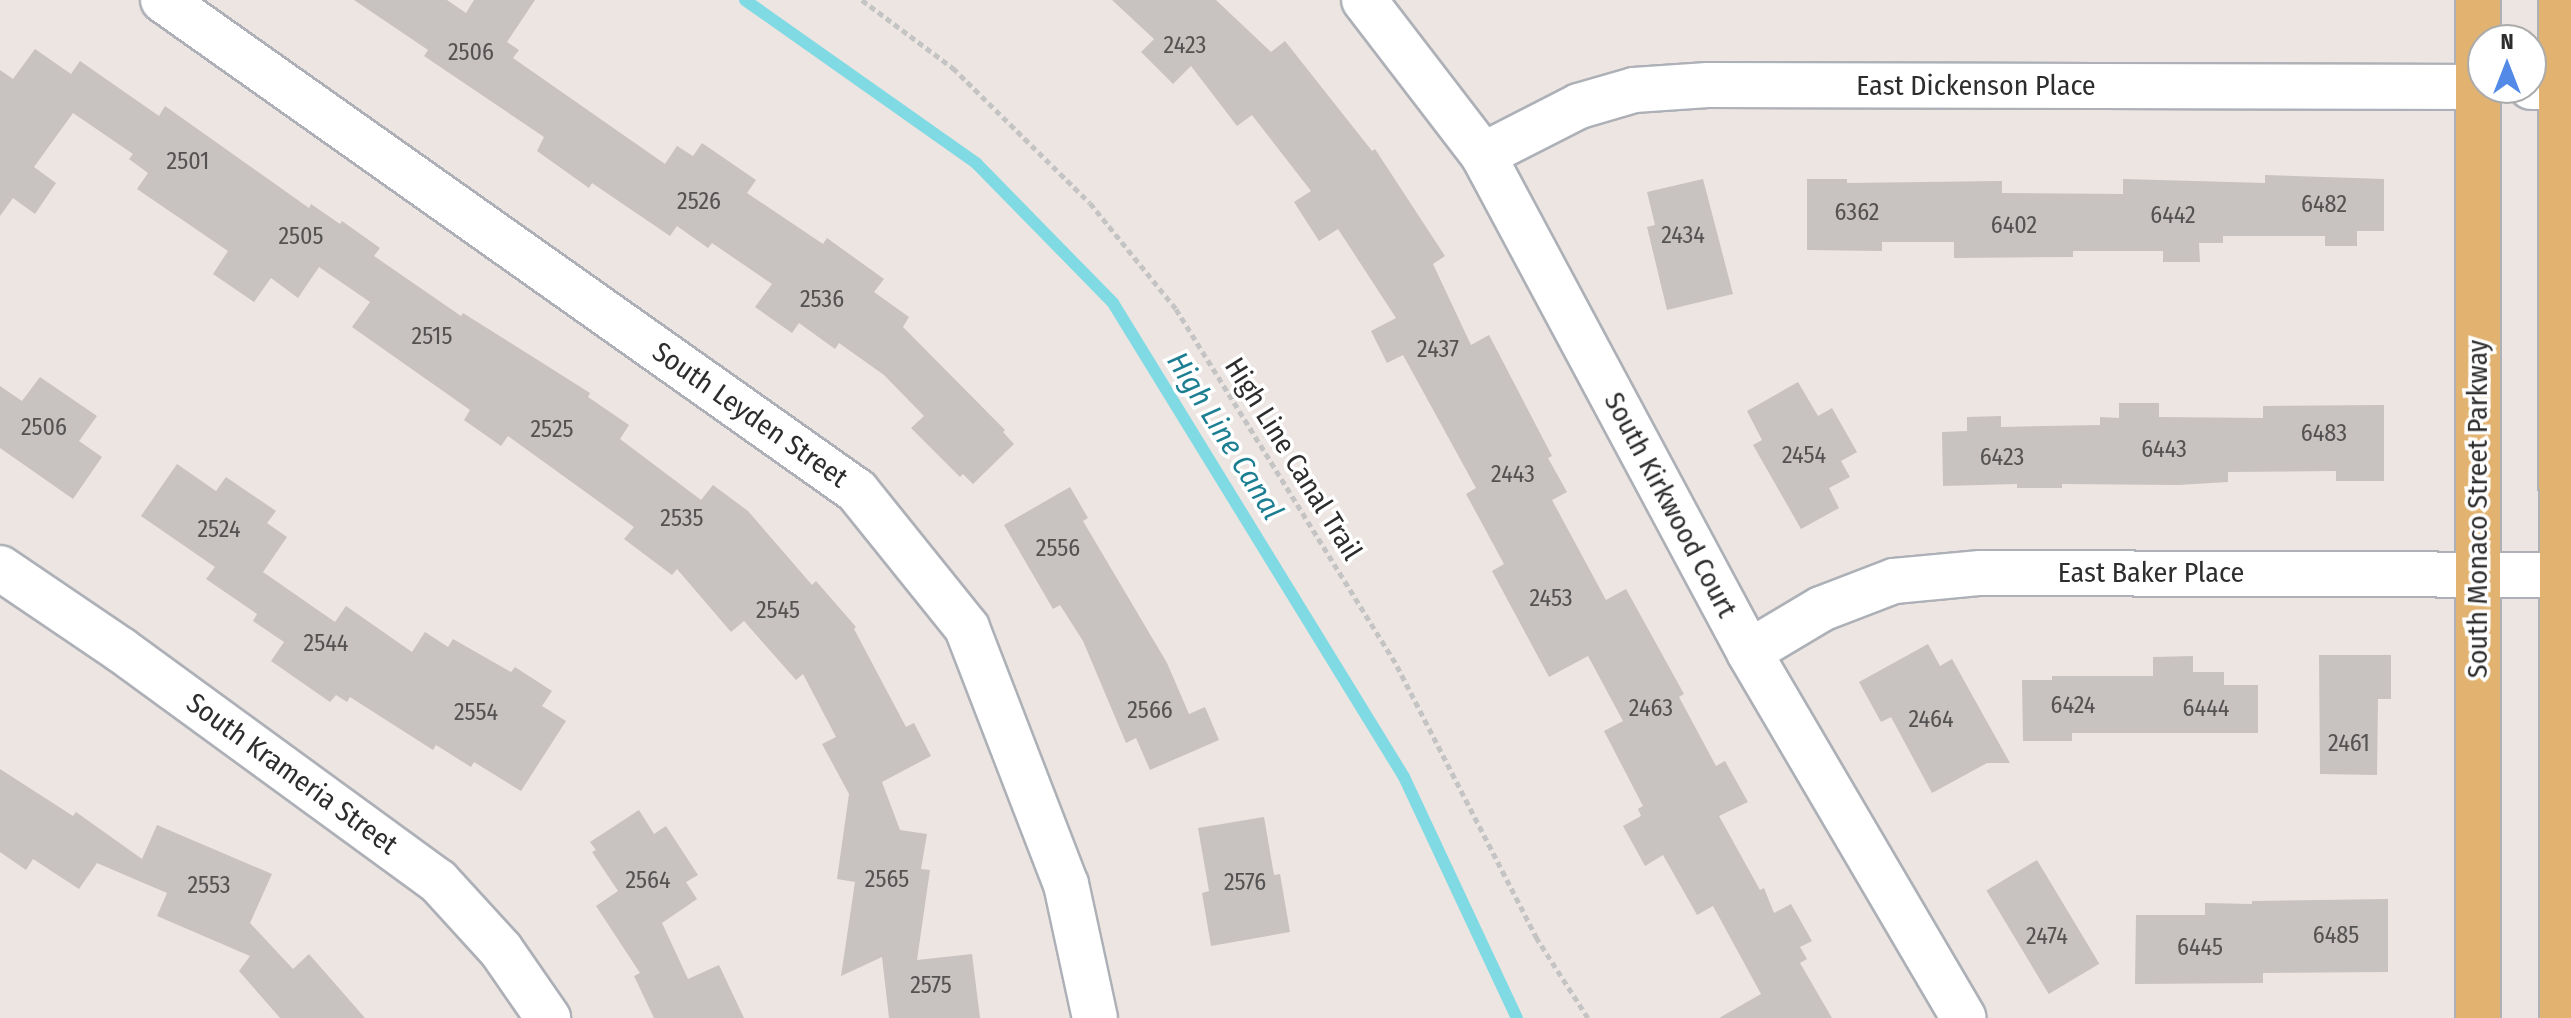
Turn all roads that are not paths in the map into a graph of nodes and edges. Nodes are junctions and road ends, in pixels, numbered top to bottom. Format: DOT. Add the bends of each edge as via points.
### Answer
graph roads {
  1 [pos="163,0"];
  2 [pos="1364,0"];
  3 [pos="2478,0"];
  4 [pos="2561,0"];
  5 [pos="2479,24"];
  6 [pos="2467,87"];
  7 [pos="2554,87"];
  8 [pos="2481,104"];
  9 [pos="1483,155"];
  10 [pos="0,568"];
  11 [pos="2478,573"];
  12 [pos="2566,575"];
  13 [pos="1749,652"];
  14 [pos="548,1018"];
  15 [pos="1095,1018"];
  16 [pos="1964,1018"];
  17 [pos="2478,1018"];
  18 [pos="2562,1018"];
  1 -- 15 [label="street, South Leyden Street" via="857,491 967,628 1066,884"];
  2 -- 9 [label="street, South Kirkwood Court"];
  3 -- 5 [label="main road, South Monaco Street Parkway"];
  4 -- 7 [label="main road"];
  6 -- 9 [label="street, East Dickenson Place" via="1708,85 1634,90 1579,106"];
  7 -- 12 [label="main road"];
  8 -- 11 [label="main road, South Monaco Street Parkway"];
  9 -- 13 [label="street, South Kirkwood Court"];
  10 -- 14 [label="street, South Krameria Street" via="438,881 501,950"];
  11 -- 12 [label="street, East Baker Place"];
  11 -- 13 [label="street, East Baker Place" via="1981,573 1894,581 1821,609"];
  11 -- 17 [label="main road, South Monaco Street Parkway"];
  12 -- 18 [label="main road"];
  13 -- 16 [label="street, South Kirkwood Court"];
}
